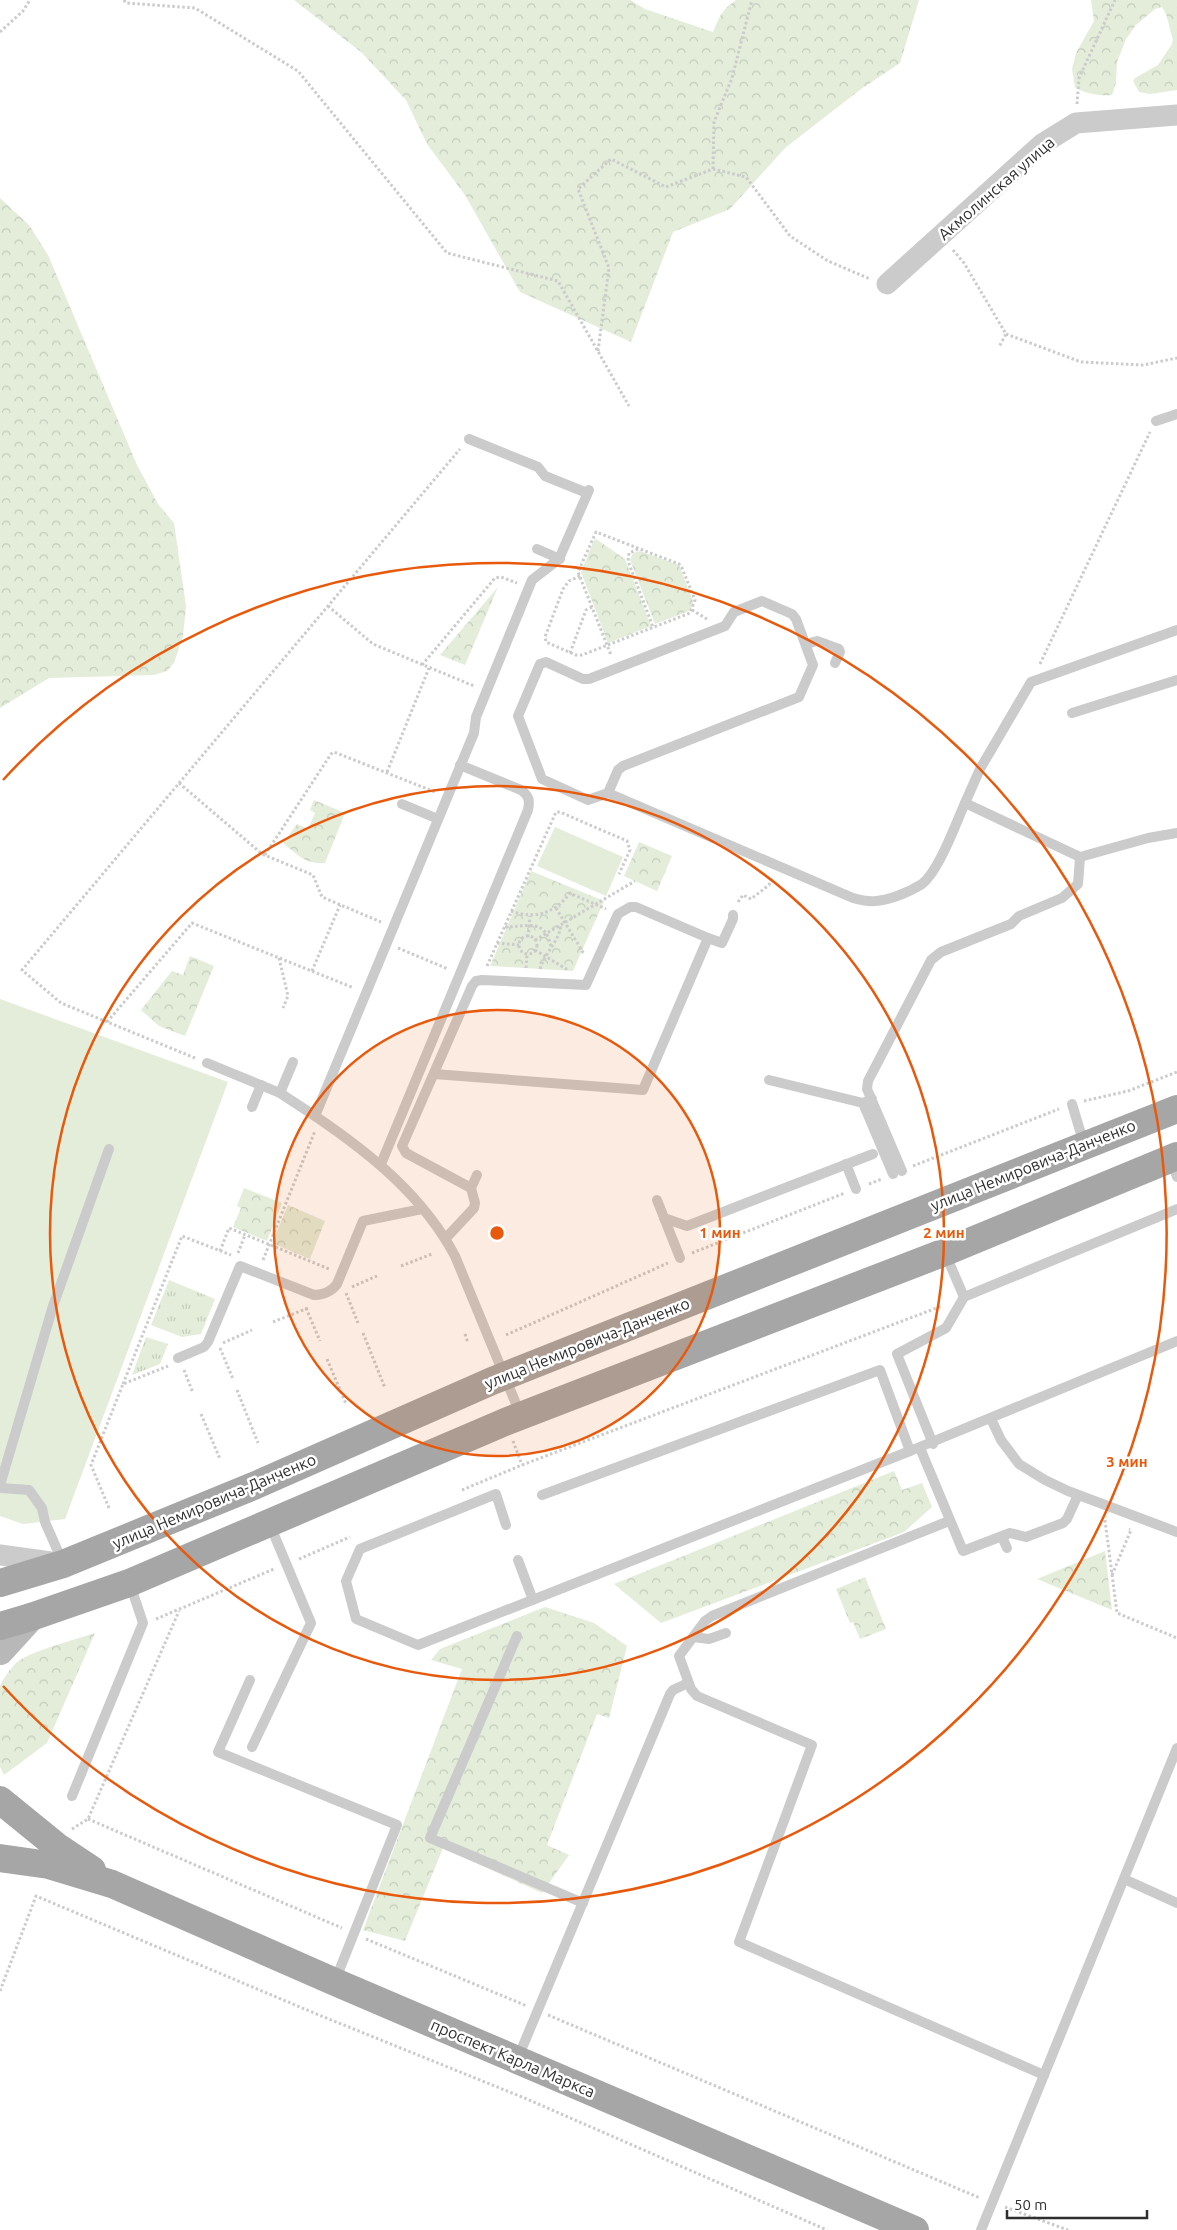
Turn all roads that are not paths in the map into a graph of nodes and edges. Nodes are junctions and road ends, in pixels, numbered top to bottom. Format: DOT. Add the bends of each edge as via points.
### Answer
graph roads {
  1 [pos="1177,115"];
  2 [pos="887,284"];
  3 [pos="1177,414"];
  4 [pos="1156,421"];
  5 [pos="469,439"];
  6 [pos="537,549"];
  7 [pos="560,559"];
  8 [pos="1177,630"];
  9 [pos="806,644"];
  10 [pos="835,663"];
  11 [pos="1177,680"];
  12 [pos="1072,713"];
  13 [pos="460,765"];
  14 [pos="608,793"];
  15 [pos="966,803"];
  16 [pos="402,804"];
  17 [pos="438,819"];
  18 [pos="1177,833"];
  19 [pos="1080,857"];
  20 [pos="734,911"];
  21 [pos="708,938"];
  22 [pos="293,1062"];
  23 [pos="207,1063"];
  24 [pos="434,1074"];
  25 [pos="768,1080"];
  26 [pos="261,1085"];
  27 [pos="280,1093"];
  28 [pos="867,1101"];
  29 [pos="1072,1104"];
  30 [pos="252,1108"];
  31 [pos="1177,1108"];
  32 [pos="318,1118"];
  33 [pos="1085,1145"];
  34 [pos="109,1149"];
  35 [pos="873,1154"];
  36 [pos="381,1164"];
  37 [pos="846,1164"];
  38 [pos="1174,1164"];
  39 [pos="897,1173"];
  40 [pos="476,1175"];
  41 [pos="471,1188"];
  42 [pos="856,1189"];
  43 [pos="657,1200"];
  44 [pos="422,1209"];
  45 [pos="1177,1209"];
  46 [pos="664,1218"];
  47 [pos="446,1238"];
  48 [pos="945,1252"];
  49 [pos="680,1258"];
  50 [pos="964,1298"];
  51 [pos="1177,1341"];
  52 [pos="178,1363"];
  53 [pos="506,1376"];
  54 [pos="521,1416"];
  55 [pos="990,1420"];
  56 [pos="933,1444"];
  57 [pos="915,1450"];
  58 [pos="0,1486"];
  59 [pos="542,1495"];
  60 [pos="1078,1495"];
  61 [pos="949,1521"];
  62 [pos="270,1522"];
  63 [pos="506,1525"];
  64 [pos="1177,1532"];
  65 [pos="1002,1537"];
  66 [pos="1007,1548"];
  67 [pos="0,1556"];
  68 [pos="518,1560"];
  69 [pos="63,1564"];
  70 [pos="0,1583"];
  71 [pos="129,1583"];
  72 [pos="533,1600"];
  73 [pos="31,1617"];
  74 [pos="0,1626"];
  75 [pos="726,1632"];
  76 [pos="517,1636"];
  77 [pos="692,1637"];
  78 [pos="0,1651"];
  79 [pos="250,1680"];
  80 [pos="688,1683"];
  81 [pos="252,1747"];
  82 [pos="1177,1748"];
  83 [pos="72,1796"];
  84 [pos="0,1800"];
  85 [pos="0,1858"];
  86 [pos="1124,1879"];
  87 [pos="112,1884"];
  88 [pos="583,1903"];
  89 [pos="1177,1903"];
  90 [pos="335,1982"];
  91 [pos="516,2060"];
  92 [pos="1044,2074"];
  93 [pos="915,2230"];
  94 [pos="981,2230"];
  1 -- 2 [label="street, Акмолинская улица" via="1076,123 1042,144"];
  3 -- 4 [label="lane"];
  5 -- 7 [label="lane" via="538,467 545,476 588,492"];
  6 -- 7 [label="lane"];
  7 -- 13 [label="lane" via="532,580"];
  8 -- 15 [label="lane" via="1031,682 980,769"];
  9 -- 10 [label="lane" via="817,640 839,649"];
  9 -- 14 [label="lane" via="814,665 799,697 623,766"];
  9 -- 14 [label="lane" via="795,616 762,601 734,612 725,626 586,680 546,662 540,664 519,712 519,720 542,779 588,800"];
  11 -- 12 [label="lane"];
  13 -- 17 [label="lane"];
  13 -- 36 [label="lane" via="521,790 530,801"];
  14 -- 15 [label="lane" via="868,902 880,902 923,883 935,868"];
  15 -- 19 [label="lane"];
  16 -- 17 [label="lane"];
  17 -- 32 [label="lane"];
  18 -- 19 [label="lane"];
  19 -- 28 [label="lane" via="1078,884 1062,898 1019,916 1011,924 941,952 931,960 868,1082"];
  20 -- 21 [label="lane" via="722,943"];
  21 -- 24 [label="lane" via="643,1090"];
  21 -- 24 [label="lane" via="630,907 618,914 588,982 583,986 476,981"];
  22 -- 27 [label="lane"];
  23 -- 26 [label="lane"];
  24 -- 41 [label="lane" via="403,1150"];
  25 -- 28 [label="lane"];
  26 -- 27 [label="lane"];
  26 -- 30 [label="lane"];
  27 -- 32 [label="lane"];
  28 -- 39 [label="lane"];
  29 -- 33 [label="lane"];
  31 -- 33 [label="main road, улица Немировича-Данченко"];
  32 -- 36 [label="lane"];
  33 -- 53 [label="main road, улица Немировича-Данченко"];
  34 -- 58 [label="lane" via="53,1306"];
  35 -- 37 [label="lane"];
  36 -- 44 [label="lane"];
  37 -- 42 [label="lane"];
  37 -- 46 [label="lane" via="687,1226"];
  38 -- 48 [label="main road"];
  40 -- 41 [label="lane"];
  41 -- 47 [label="lane" via="474,1208"];
  43 -- 46 [label="lane"];
  44 -- 47 [label="lane"];
  44 -- 52 [label="lane" via="362,1221 334,1288 318,1295 240,1266 208,1342"];
  45 -- 50 [label="lane"];
  46 -- 49 [label="lane"];
  47 -- 53 [label="lane"];
  48 -- 50 [label="lane"];
  48 -- 54 [label="main road"];
  50 -- 56 [label="lane" via="946,1328 897,1354"];
  51 -- 55 [label="lane"];
  53 -- 54 [label="lane"];
  53 -- 69 [label="main road, улица Немировича-Данченко" via="256,1486"];
  54 -- 62 [label="main road"];
  55 -- 56 [label="lane"];
  55 -- 60 [label="lane" via="1019,1464"];
  56 -- 57 [label="lane"];
  57 -- 59 [label="lane" via="880,1370"];
  57 -- 61 [label="lane"];
  57 -- 72 [label="lane"];
  58 -- 69 [label="lane" via="29,1490 42,1508"];
  60 -- 64 [label="lane"];
  60 -- 65 [label="lane" via="1063,1524 1026,1537 1013,1533"];
  61 -- 65 [label="lane" via="963,1551"];
  61 -- 77 [label="lane" via="712,1616"];
  62 -- 71 [label="main road"];
  62 -- 81 [label="lane" via="311,1623"];
  63 -- 72 [label="lane" via="496,1494 360,1549 346,1581 356,1619 418,1645"];
  65 -- 66 [label="lane"];
  67 -- 69 [label="street"];
  68 -- 72 [label="lane"];
  69 -- 70 [label="main road, улица Немировича-Данченко"];
  71 -- 73 [label="main road"];
  71 -- 83 [label="lane" via="143,1623"];
  73 -- 74 [label="main road"];
  73 -- 78 [label="main road"];
  75 -- 77 [label="lane" via="709,1639"];
  76 -- 88 [label="lane" via="430,1838"];
  77 -- 80 [label="lane" via="679,1656"];
  79 -- 90 [label="lane" via="218,1752 397,1825"];
  80 -- 88 [label="lane" via="670,1694"];
  80 -- 92 [label="lane" via="697,1696 812,1746 739,1942"];
  82 -- 86 [label="lane"];
  84 -- 87 [label="main road" via="59,1848"];
  85 -- 87 [label="main road" via="49,1865"];
  86 -- 89 [label="lane"];
  86 -- 92 [label="lane"];
  87 -- 90 [label="main road, проспект Карла Маркса"];
  88 -- 91 [label="lane"];
  90 -- 91 [label="main road, проспект Карла Маркса"];
  91 -- 93 [label="main road, проспект Карла Маркса"];
  92 -- 94 [label="lane"];
}
